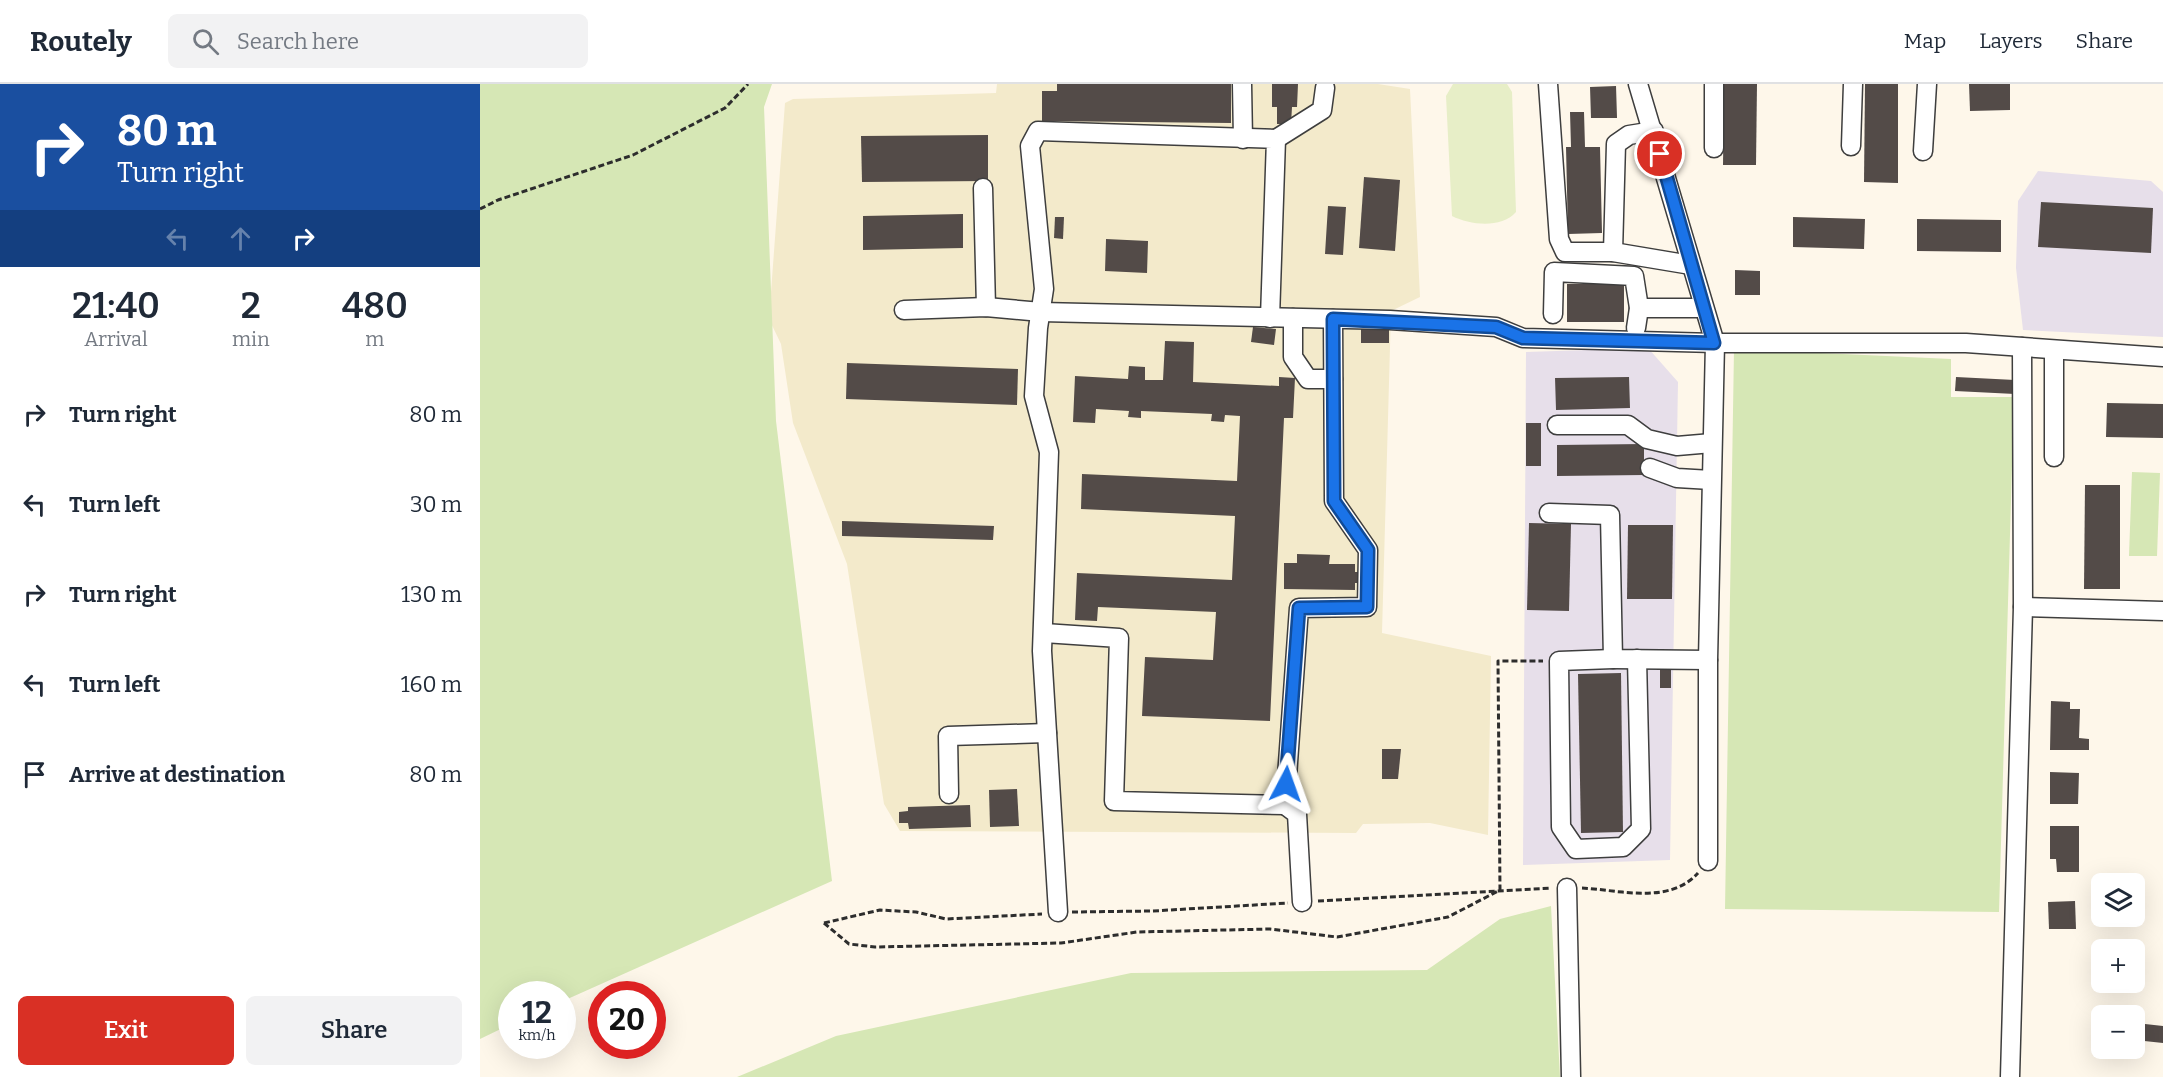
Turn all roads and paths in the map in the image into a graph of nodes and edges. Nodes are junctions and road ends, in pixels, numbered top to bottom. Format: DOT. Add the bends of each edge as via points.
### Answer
graph roads {
  1 [pos="748,84"];
  2 [pos="1242,84"];
  3 [pos="1548,84"];
  4 [pos="1638,84"];
  5 [pos="1714,84"];
  6 [pos="1853,84"];
  7 [pos="1926,84"];
  8 [pos="1324,88"];
  9 [pos="1653,131"];
  10 [pos="1243,139"];
  11 [pos="1276,139"];
  12 [pos="1851,146"];
  13 [pos="1714,148"];
  14 [pos="1923,151"];
  15 [pos="982,188"];
  16 [pos="480,209"];
  17 [pos="1613,252"];
  18 [pos="1691,265"];
  19 [pos="986,307"];
  20 [pos="1639,308"];
  21 [pos="1704,308"];
  22 [pos="903,310"];
  23 [pos="1041,312"];
  24 [pos="1553,314"];
  25 [pos="1270,318"];
  26 [pos="1293,318"];
  27 [pos="1333,319"];
  28 [pos="1636,328"];
  29 [pos="1714,343"];
  30 [pos="2022,347"];
  31 [pos="2054,350"];
  32 [pos="2163,357"];
  33 [pos="1333,379"];
  34 [pos="1557,425"];
  35 [pos="1712,443"];
  36 [pos="2054,457"];
  37 [pos="1650,468"];
  38 [pos="1711,480"];
  39 [pos="1549,513"];
  40 [pos="2023,607"];
  41 [pos="2163,611"];
  42 [pos="1044,633"];
  43 [pos="1613,659"];
  44 [pos="1637,659"];
  45 [pos="1708,660"];
  46 [pos="1560,661"];
  47 [pos="1047,733"];
  48 [pos="949,794"];
  49 [pos="1285,806"];
  50 [pos="1708,861"];
  51 [pos="1567,888"];
  52 [pos="1500,890"];
  53 [pos="1302,902"];
  54 [pos="1058,912"];
  55 [pos="1572,1077"];
  56 [pos="2010,1077"];
  1 -- 16 [label="path" via="725,108 633,155"];
  2 -- 10 [label="street"];
  3 -- 17 [label="street" via="1559,239 1565,252"];
  4 -- 9 [label="street"];
  5 -- 13 [label="street"];
  6 -- 12 [label="street"];
  7 -- 14 [label="street"];
  8 -- 11 [label="street" via="1322,110"];
  9 -- 17 [label="street" via="1629,135 1616,144"];
  9 -- 18 [label="street"];
  10 -- 11 [label="street"];
  10 -- 23 [label="street" via="1038,131 1030,146 1044,290"];
  11 -- 25 [label="street"];
  15 -- 19 [label="street"];
  17 -- 18 [label="street"];
  18 -- 21 [label="street"];
  19 -- 22 [label="street"];
  19 -- 23 [label="street"];
  20 -- 21 [label="street"];
  20 -- 24 [label="street" via="1634,276 1554,272"];
  20 -- 28 [label="street"];
  21 -- 29 [label="street"];
  23 -- 25 [label="street"];
  23 -- 42 [label="street" via="1034,396 1049,452"];
  25 -- 26 [label="street"];
  26 -- 27 [label="street"];
  26 -- 33 [label="street" via="1293,357 1308,379"];
  27 -- 29 [label="street" via="1496,327 1523,338"];
  27 -- 33 [label="street"];
  29 -- 30 [label="street" via="1966,343"];
  29 -- 35 [label="street"];
  30 -- 31 [label="street"];
  30 -- 40 [label="street"];
  31 -- 32 [label="street"];
  31 -- 36 [label="street"];
  33 -- 49 [label="street" via="1334,501 1368,550 1367,607 1299,608"];
  34 -- 35 [label="street" via="1628,425 1647,439 1677,446"];
  35 -- 38 [label="street"];
  37 -- 38 [label="street" via="1677,478"];
  38 -- 45 [label="street"];
  39 -- 43 [label="street" via="1610,515"];
  40 -- 41 [label="street"];
  40 -- 56 [label="street"];
  42 -- 47 [label="street"];
  42 -- 49 [label="street" via="1119,638 1114,801"];
  43 -- 44 [label="street"];
  43 -- 46 [label="street"];
  44 -- 45 [label="street"];
  44 -- 46 [label="street" via="1641,829 1623,847 1576,849 1561,827"];
  45 -- 50 [label="street"];
  46 -- 52 [label="path" via="1498,661"];
  47 -- 48 [label="street" via="948,736"];
  47 -- 54 [label="street"];
  49 -- 53 [label="street" via="1297,814"];
  50 -- 51 [label="path" via="1682,887 1664,892"];
  51 -- 52 [label="path"];
  51 -- 55 [label="street"];
  52 -- 53 [label="path"];
  52 -- 54 [label="path" via="1448,917 1337,937 1270,929 1137,932 1061,943 875,947 849,945 824,923 880,910 946,919"];
  53 -- 54 [label="path"];
}
